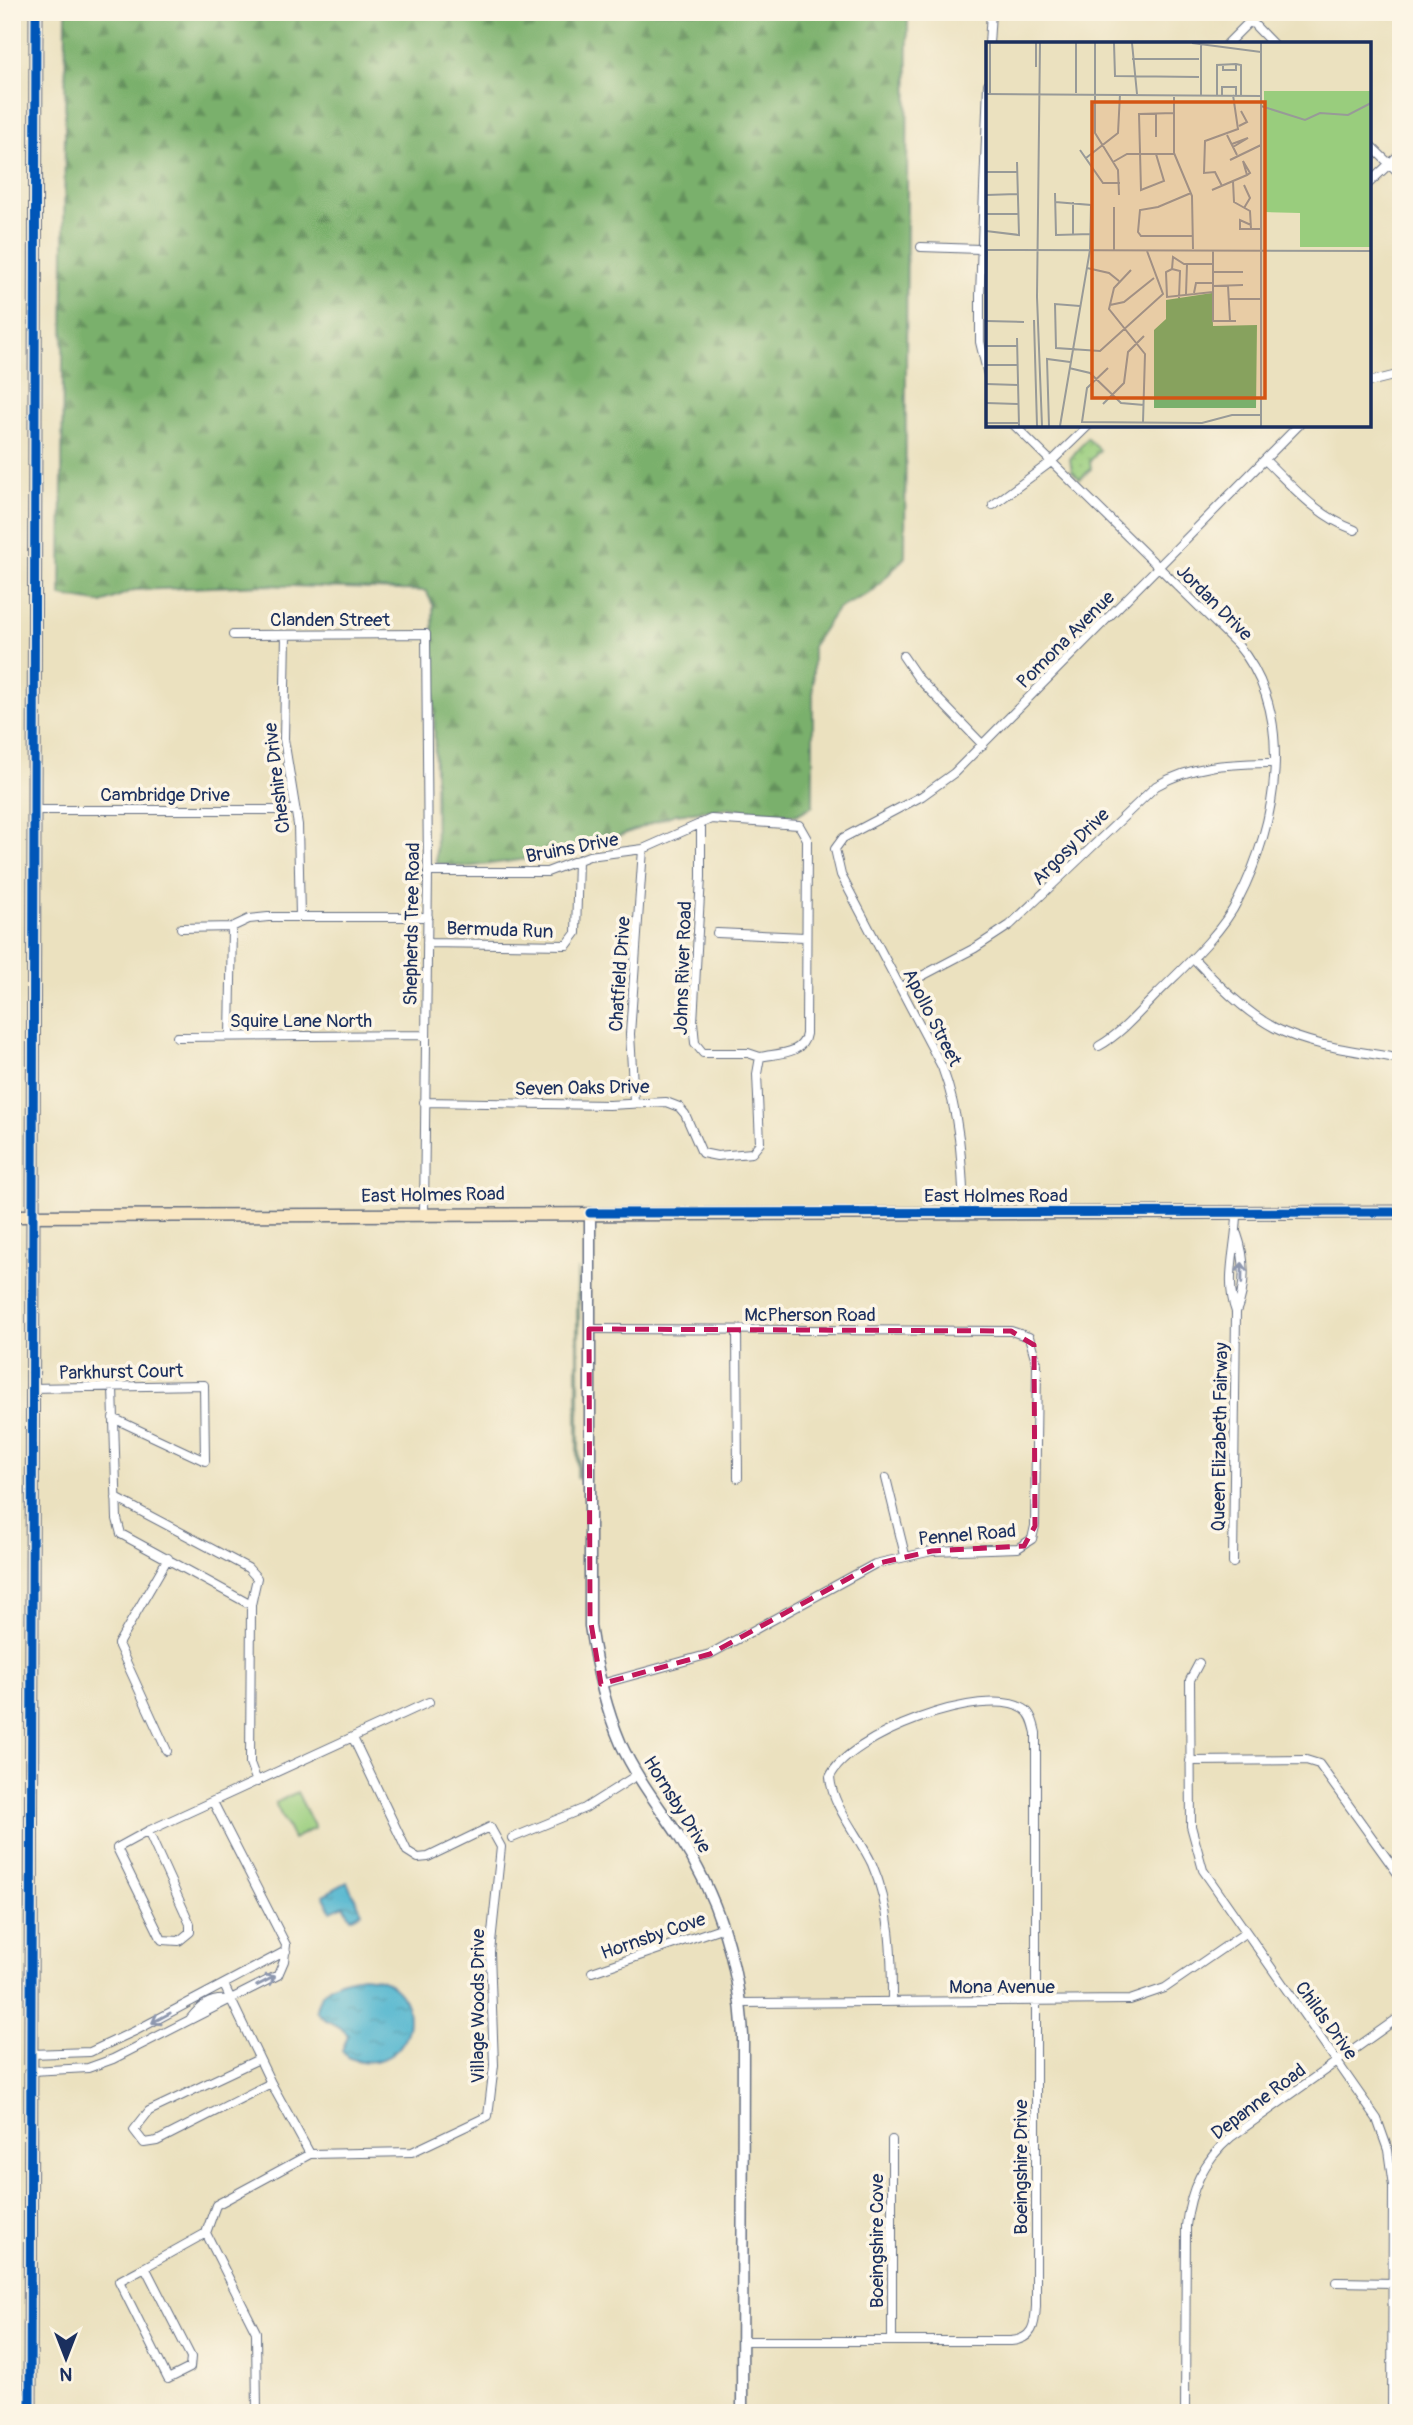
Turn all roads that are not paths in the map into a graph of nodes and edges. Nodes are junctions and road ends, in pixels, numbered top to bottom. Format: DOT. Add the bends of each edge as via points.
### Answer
graph roads {
  1 [pos="36,12"];
  2 [pos="990,12"];
  3 [pos="1242,12"];
  4 [pos="1259,12"];
  5 [pos="1251,21"];
  6 [pos="989,42"];
  7 [pos="1229,42"];
  8 [pos="1271,42"];
  9 [pos="986,125"];
  10 [pos="1371,146"];
  11 [pos="1401,153"];
  12 [pos="1389,164"];
  13 [pos="1401,175"];
  14 [pos="1371,181"];
  15 [pos="921,247"];
  16 [pos="980,249"];
  17 [pos="986,367"];
  18 [pos="1401,374"];
  19 [pos="1371,382"];
  20 [pos="1016,427"];
  21 [pos="1087,427"];
  22 [pos="1297,427"];
  23 [pos="1265,460"];
  24 [pos="1051,461"];
  25 [pos="993,505"];
  26 [pos="1355,530"];
  27 [pos="1158,568"];
  28 [pos="426,634"];
  29 [pos="233,635"];
  30 [pos="286,635"];
  31 [pos="902,656"];
  32 [pos="983,745"];
  33 [pos="1273,764"];
  34 [pos="34,810"];
  35 [pos="295,810"];
  36 [pos="701,823"];
  37 [pos="799,825"];
  38 [pos="643,849"];
  39 [pos="835,849"];
  40 [pos="578,860"];
  41 [pos="428,872"];
  42 [pos="300,917"];
  43 [pos="428,917"];
  44 [pos="232,927"];
  45 [pos="181,928"];
  46 [pos="717,933"];
  47 [pos="805,937"];
  48 [pos="427,943"];
  49 [pos="1193,958"];
  50 [pos="901,987"];
  51 [pos="425,1035"];
  52 [pos="230,1036"];
  53 [pos="177,1037"];
  54 [pos="1099,1046"];
  55 [pos="760,1057"];
  56 [pos="1401,1059"];
  57 [pos="424,1102"];
  58 [pos="634,1102"];
  59 [pos="964,1211"];
  60 [pos="1401,1212"];
  61 [pos="590,1213"];
  62 [pos="1237,1213"];
  63 [pos="424,1214"];
  64 [pos="12,1216"];
  65 [pos="33,1216"];
  66 [pos="589,1329"];
  67 [pos="737,1330"];
  68 [pos="1029,1337"];
  69 [pos="113,1387"];
  70 [pos="31,1388"];
  71 [pos="113,1418"];
  72 [pos="738,1478"];
  73 [pos="886,1478"];
  74 [pos="116,1498"];
  75 [pos="905,1555"];
  76 [pos="168,1558"];
  77 [pos="1233,1563"];
  78 [pos="251,1605"];
  79 [pos="1199,1663"];
  80 [pos="601,1684"];
  81 [pos="429,1702"];
  82 [pos="353,1738"];
  83 [pos="167,1751"];
  84 [pos="1191,1761"];
  85 [pos="637,1775"];
  86 [pos="257,1782"];
  87 [pos="213,1802"];
  88 [pos="148,1831"];
  89 [pos="512,1838"];
  90 [pos="1401,1878"];
  91 [pos="724,1927"];
  92 [pos="1245,1933"];
  93 [pos="286,1951"];
  94 [pos="592,1972"];
  95 [pos="224,1984"];
  96 [pos="229,1999"];
  97 [pos="892,2001"];
  98 [pos="1036,2001"];
  99 [pos="740,2003"];
  100 [pos="1401,2016"];
  101 [pos="31,2054"];
  102 [pos="259,2059"];
  103 [pos="1338,2062"];
  104 [pos="31,2071"];
  105 [pos="271,2083"];
  106 [pos="892,2140"];
  107 [pos="310,2154"];
  108 [pos="206,2233"];
  109 [pos="145,2267"];
  110 [pos="1336,2282"];
  111 [pos="1393,2283"];
  112 [pos="742,2341"];
  113 [pos="892,2342"];
  114 [pos="12,2398"];
  115 [pos="30,2398"];
  116 [pos="30,2413"];
  117 [pos="257,2413"];
  118 [pos="742,2413"];
  119 [pos="1185,2413"];
  120 [pos="1392,2413"];
  1 -- 34 [label="main road"];
  2 -- 6 [label="street"];
  3 -- 5 [label="street"];
  4 -- 5 [label="street"];
  5 -- 7 [label="street"];
  5 -- 8 [label="street"];
  9 -- 16 [label="street"];
  10 -- 12 [label="street"];
  11 -- 12 [label="street"];
  12 -- 13 [label="street"];
  12 -- 14 [label="street"];
  15 -- 16 [label="street"];
  16 -- 17 [label="street" via="980,342"];
  18 -- 19 [label="street"];
  20 -- 24 [label="street, Jordan Drive"];
  21 -- 24 [label="street"];
  22 -- 23 [label="street, Pomona Avenue"];
  23 -- 26 [label="street" via="1331,520"];
  23 -- 27 [label="street, Pomona Avenue"];
  24 -- 25 [label="street"];
  24 -- 27 [label="street, Jordan Drive"];
  27 -- 32 [label="street, Pomona Avenue"];
  27 -- 33 [label="street, Jordan Drive" via="1237,644 1255,669 1271,715"];
  28 -- 30 [label="street, Clanden Street"];
  28 -- 41 [label="street, Shepherds Tree Road"];
  29 -- 30 [label="street, Clanden Street"];
  30 -- 35 [label="street, Cheshire Drive" via="284,739"];
  31 -- 32 [label="street"];
  32 -- 39 [label="street, Pomona Avenue" via="933,789 843,838"];
  33 -- 49 [label="street, Jordan Drive" via="1271,808 1263,842 1237,903"];
  33 -- 50 [label="street, Argosy Drive" via="1211,766 1156,786 1010,925"];
  34 -- 35 [label="street, Cambridge Drive"];
  34 -- 65 [label="main road"];
  35 -- 42 [label="street, Cheshire Drive"];
  36 -- 37 [label="street, Bruins Drive" via="733,819"];
  36 -- 38 [label="street, Bruins Drive"];
  36 -- 55 [label="street, Johns River Road" via="695,1043 704,1053"];
  37 -- 47 [label="street, Johns River Road" via="807,839"];
  38 -- 40 [label="street, Bruins Drive"];
  38 -- 58 [label="street, Chatfield Drive" via="630,1034"];
  39 -- 50 [label="street, Apollo Street" via="841,875"];
  40 -- 41 [label="street, Bruins Drive" via="538,874"];
  40 -- 48 [label="street, Bermuda Run" via="576,933 568,945"];
  41 -- 43 [label="street, Shepherds Tree Road"];
  42 -- 43 [label="street"];
  42 -- 44 [label="street" via="258,918"];
  43 -- 48 [label="street, Shepherds Tree Road"];
  44 -- 45 [label="street"];
  44 -- 52 [label="street"];
  46 -- 47 [label="street"];
  47 -- 55 [label="street, Johns River Road" via="805,1040 797,1049"];
  48 -- 51 [label="street, Shepherds Tree Road"];
  49 -- 54 [label="street, Jordan Drive" via="1116,1035"];
  49 -- 56 [label="street" via="1228,995 1275,1028 1333,1046"];
  50 -- 59 [label="street, Apollo Street" via="942,1067 953,1100 961,1137"];
  51 -- 52 [label="street, Squire Lane North"];
  51 -- 57 [label="street, Shepherds Tree Road"];
  52 -- 53 [label="street, Squire Lane North"];
  55 -- 58 [label="street, Seven Oaks Drive" via="760,1143 752,1153 702,1153 679,1107 666,1102"];
  57 -- 58 [label="street, Seven Oaks Drive"];
  57 -- 63 [label="street, Shepherds Tree Road"];
  59 -- 61 [label="main road, East Holmes Road"];
  59 -- 62 [label="main road, East Holmes Road"];
  60 -- 62 [label="main road, East Holmes Road"];
  61 -- 63 [label="main road, East Holmes Road"];
  61 -- 66 [label="street, Hornsby Drive"];
  62 -- 77 [label="street, Queen Elizabeth Fairway" via="1231,1250 1231,1297 1236,1312"];
  63 -- 65 [label="main road, East Holmes Road"];
  64 -- 65 [label="main road, East Holmes Road"];
  65 -- 70 [label="main road"];
  66 -- 67 [label="street, McPherson Road"];
  66 -- 80 [label="street, Hornsby Drive" via="589,1603"];
  67 -- 68 [label="street, McPherson Road" via="1011,1331"];
  67 -- 72 [label="street"];
  68 -- 75 [label="street, Pennel Road" via="1037,1364 1037,1492 1032,1539 1011,1549"];
  69 -- 70 [label="street, Parkhurst Court"];
  69 -- 71 [label="street"];
  69 -- 71 [label="street, Parkhurst Court" via="204,1385 205,1461"];
  70 -- 101 [label="main road"];
  71 -- 74 [label="street"];
  73 -- 75 [label="street"];
  74 -- 76 [label="street" via="121,1534"];
  74 -- 78 [label="street" via="248,1567 257,1577"];
  75 -- 80 [label="street, Pennel Road" via="857,1571 709,1654"];
  76 -- 78 [label="street"];
  76 -- 83 [label="street" via="118,1644"];
  78 -- 86 [label="street" via="250,1763"];
  79 -- 84 [label="street, Childs Drive" via="1190,1680"];
  80 -- 85 [label="street, Hornsby Drive"];
  81 -- 82 [label="street"];
  82 -- 86 [label="street"];
  82 -- 107 [label="street, Village Woods Drive" via="407,1851 418,1858 428,1857 490,1827 501,1847 490,1952 491,2106 488,2116 412,2152"];
  84 -- 90 [label="street" via="1306,1760 1320,1764"];
  84 -- 92 [label="street, Childs Drive" via="1191,1826 1198,1857 1205,1876"];
  85 -- 89 [label="street" via="585,1808"];
  85 -- 91 [label="street, Hornsby Drive" via="704,1880"];
  86 -- 87 [label="street"];
  87 -- 88 [label="street"];
  87 -- 93 [label="street"];
  88 -- 88 [label="street" via="190,1924 190,1932 179,1941 162,1940 117,1848"];
  91 -- 94 [label="street, Hornsby Cove"];
  91 -- 99 [label="street, Hornsby Drive"];
  92 -- 98 [label="street, Mona Avenue" via="1154,1993 1117,2002"];
  92 -- 103 [label="street, Childs Drive"];
  93 -- 95 [label="street"];
  96 -- 93 [label="street, one-way" via="278,1975"];
  95 -- 96 [label="street"];
  95 -- 101 [label="street, one-way" via="90,2052"];
  96 -- 102 [label="street"];
  96 -- 104 [label="street" via="113,2059 88,2068"];
  97 -- 98 [label="street, Mona Avenue"];
  97 -- 98 [label="street, Boeingshire Drive" via="885,1902 830,1777 840,1759 941,1710 1009,1704 1027,1711 1036,1733"];
  97 -- 99 [label="street, Mona Avenue"];
  98 -- 113 [label="street, Boeingshire Drive" via="1036,2306 1032,2330 1016,2341"];
  99 -- 112 [label="street, Hornsby Drive"];
  100 -- 103 [label="street, Depanne Road"];
  101 -- 104 [label="main road"];
  102 -- 105 [label="street"];
  102 -- 105 [label="street" via="149,2111 134,2130 144,2143 158,2141"];
  103 -- 111 [label="street, Childs Drive" via="1377,2119 1388,2150 1393,2183"];
  103 -- 119 [label="street, Depanne Road" via="1226,2141 1196,2181 1186,2239"];
  104 -- 115 [label="main road"];
  105 -- 107 [label="street"];
  106 -- 113 [label="street, Boeingshire Cove"];
  107 -- 108 [label="street" via="216,2205"];
  108 -- 109 [label="street"];
  108 -- 117 [label="street" via="256,2332"];
  109 -- 109 [label="street" via="191,2357 190,2368 168,2379 118,2281"];
  110 -- 111 [label="street"];
  111 -- 120 [label="street, Childs Drive"];
  112 -- 113 [label="street, Boeingshire Drive"];
  112 -- 118 [label="street, Hornsby Drive"];
  114 -- 115 [label="street"];
  115 -- 116 [label="main road"];
}
